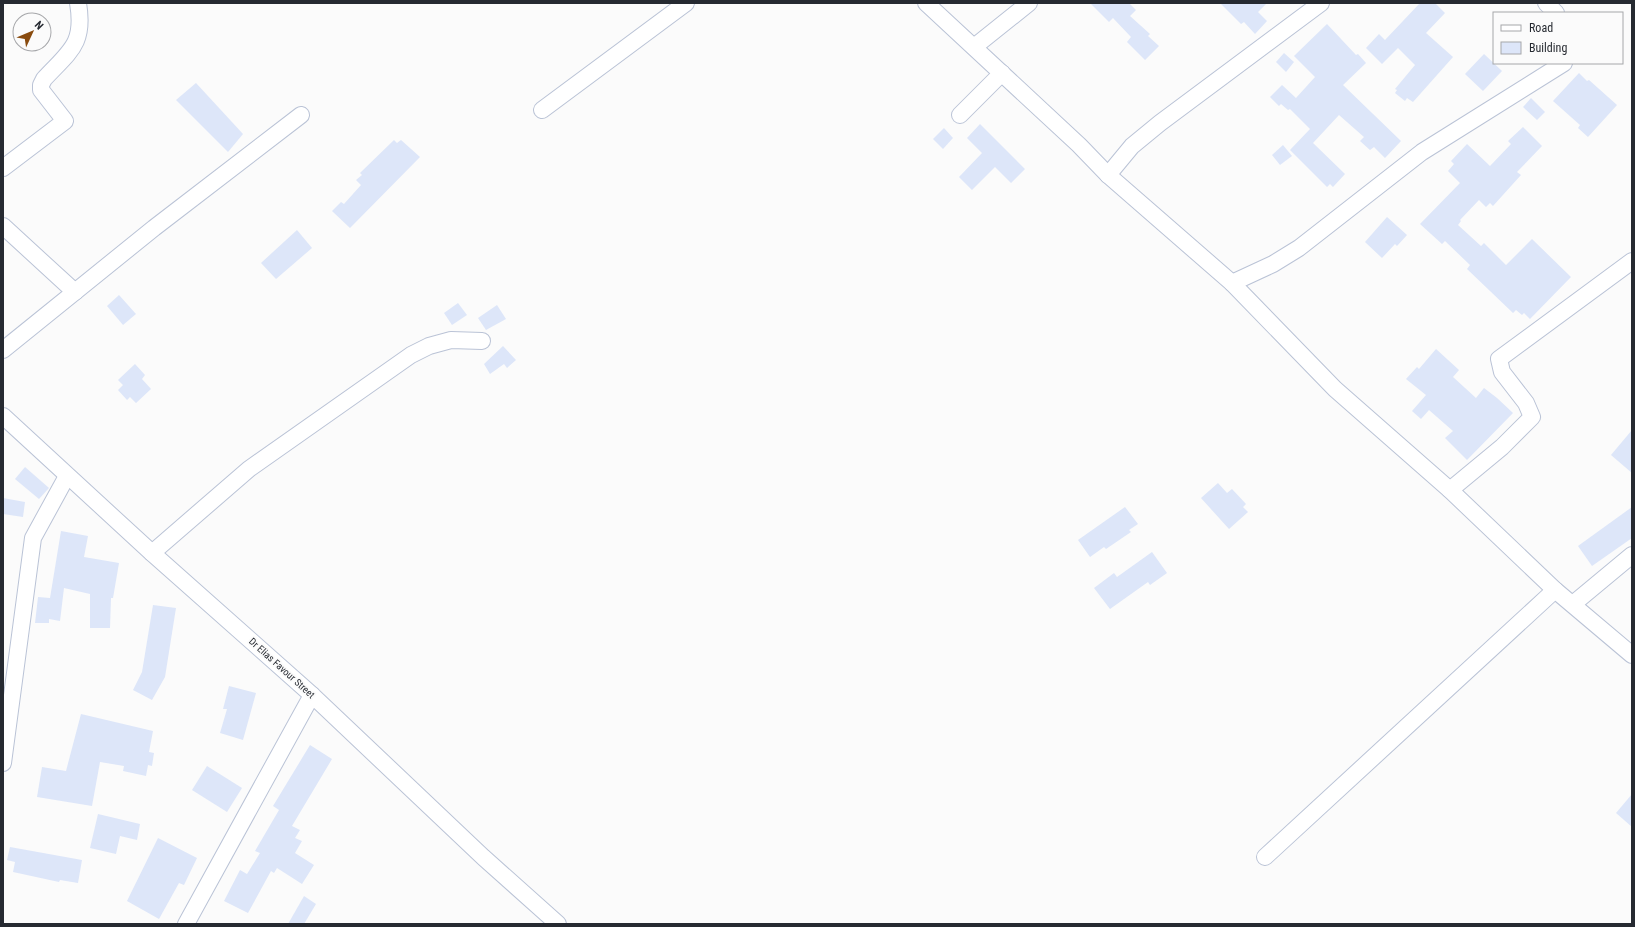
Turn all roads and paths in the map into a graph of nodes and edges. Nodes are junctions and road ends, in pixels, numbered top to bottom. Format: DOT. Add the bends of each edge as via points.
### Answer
graph roads {
  1 [pos="78,3"];
  2 [pos="686,3"];
  3 [pos="926,3"];
  4 [pos="1029,3"];
  5 [pos="1321,3"];
  6 [pos="1546,3"];
  7 [pos="1555,12"];
  8 [pos="974,47"];
  9 [pos="1562,64"];
  10 [pos="1002,73"];
  11 [pos="542,110"];
  12 [pos="301,115"];
  13 [pos="960,115"];
  14 [pos="3,168"];
  15 [pos="1108,175"];
  16 [pos="3,226"];
  17 [pos="1632,261"];
  18 [pos="1232,283"];
  19 [pos="75,292"];
  20 [pos="482,341"];
  21 [pos="3,350"];
  22 [pos="3,416"];
  23 [pos="67,476"];
  24 [pos="1450,490"];
  25 [pos="152,553"];
  26 [pos="1632,555"];
  27 [pos="1555,590"];
  28 [pos="1573,604"];
  29 [pos="1632,655"];
  30 [pos="312,695"];
  31 [pos="3,763"];
  32 [pos="1265,857"];
  33 [pos="186,924"];
  34 [pos="558,924"];
  1 -- 14 [label="street" via="80,34 72,48 41,85 41,90 65,121"];
  2 -- 11 [label="street"];
  3 -- 8 [label="street"];
  4 -- 8 [label="street"];
  5 -- 15 [label="street" via="1160,123 1132,146"];
  6 -- 7 [label="street"];
  8 -- 10 [label="street"];
  9 -- 18 [label="street" via="1422,152 1299,248"];
  10 -- 13 [label="street"];
  10 -- 15 [label="street"];
  12 -- 19 [label="street"];
  15 -- 18 [label="street"];
  16 -- 19 [label="street"];
  17 -- 24 [label="street" via="1499,359 1502,372 1526,403 1532,417"];
  18 -- 24 [label="street" via="1335,389"];
  19 -- 21 [label="street"];
  20 -- 25 [label="street" via="451,340 429,346 411,356 249,469"];
  22 -- 23 [label="street, Dr Elias Favour Street"];
  23 -- 25 [label="street, Dr Elias Favour Street"];
  23 -- 31 [label="street" via="33,538"];
  24 -- 27 [label="street"];
  25 -- 30 [label="street, Dr Elias Favour Street"];
  26 -- 28 [label="street"];
  27 -- 28 [label="street"];
  27 -- 32 [label="street"];
  28 -- 29 [label="street"];
  30 -- 33 [label="street"];
  30 -- 34 [label="street, Dr Elias Favour Street"];
}
